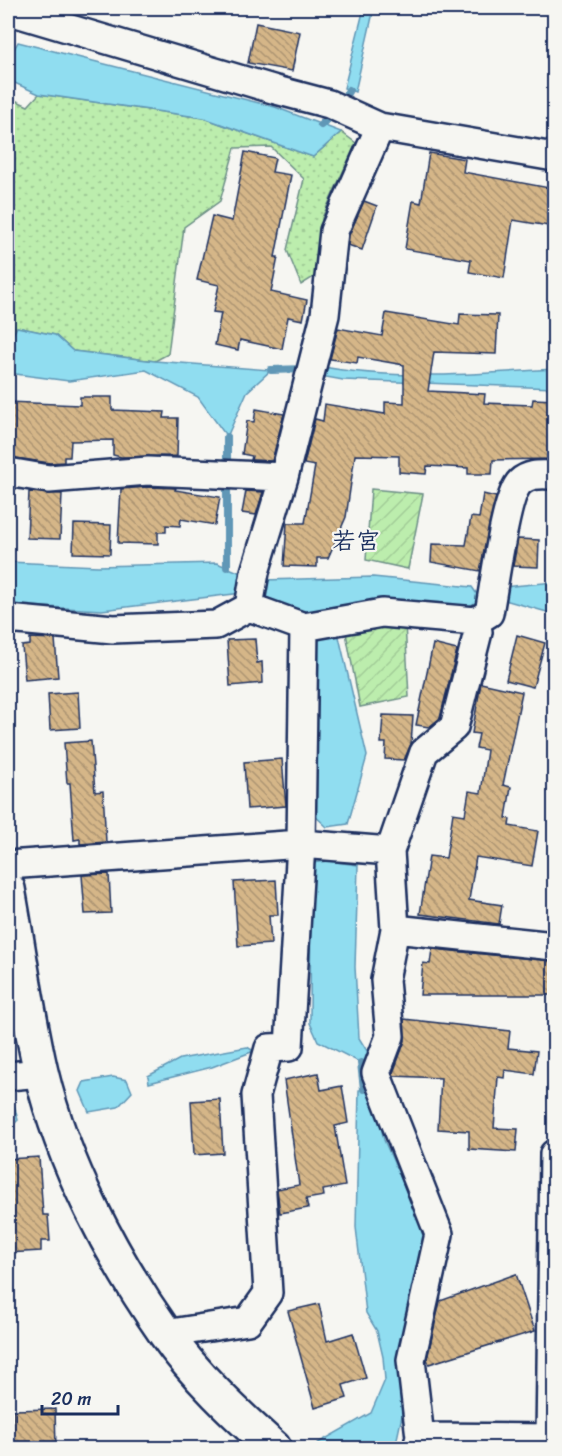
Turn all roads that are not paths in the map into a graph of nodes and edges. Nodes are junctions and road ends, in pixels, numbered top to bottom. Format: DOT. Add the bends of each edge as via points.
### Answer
graph roads {
  1 [pos="17,8"];
  2 [pos="380,127"];
  3 [pos="555,157"];
  4 [pos="8,471"];
  5 [pos="555,475"];
  6 [pos="284,477"];
  7 [pos="249,607"];
  8 [pos="483,617"];
  9 [pos="8,620"];
  10 [pos="309,626"];
  11 [pos="301,844"];
  12 [pos="390,852"];
  13 [pos="8,865"];
  14 [pos="8,889"];
  15 [pos="395,929"];
  16 [pos="555,946"];
  17 [pos="41,1073"];
  18 [pos="8,1076"];
  19 [pos="555,1154"];
  20 [pos="165,1334"];
  21 [pos="552,1438"];
  22 [pos="418,1443"];
  23 [pos="274,1449"];
  1 -- 2 [label="street" via="20,14 339,108"];
  2 -- 3 [label="street"];
  2 -- 6 [label="street" via="334,231 325,315"];
  4 -- 6 [label="street" via="50,479 148,471"];
  5 -- 8 [label="street" via="531,474 518,484 509,506 495,582"];
  6 -- 7 [label="street" via="255,572"];
  7 -- 9 [label="street" via="216,625 113,629"];
  7 -- 10 [label="street"];
  8 -- 10 [label="street" via="382,613"];
  8 -- 12 [label="street" via="454,727 424,752"];
  10 -- 11 [label="street"];
  11 -- 12 [label="street"];
  11 -- 13 [label="street"];
  11 -- 20 [label="street" via="290,1047 269,1048 256,1095 268,1293 248,1321"];
  12 -- 15 [label="street"];
  14 -- 17 [label="street"];
  15 -- 16 [label="street"];
  15 -- 22 [label="street" via="385,980 390,1036 376,1073 439,1234 411,1360"];
  17 -- 18 [label="street"];
  17 -- 20 [label="street" via="93,1213"];
  19 -- 21 [label="street"];
  20 -- 23 [label="street"];
  21 -- 22 [label="street"];
}
